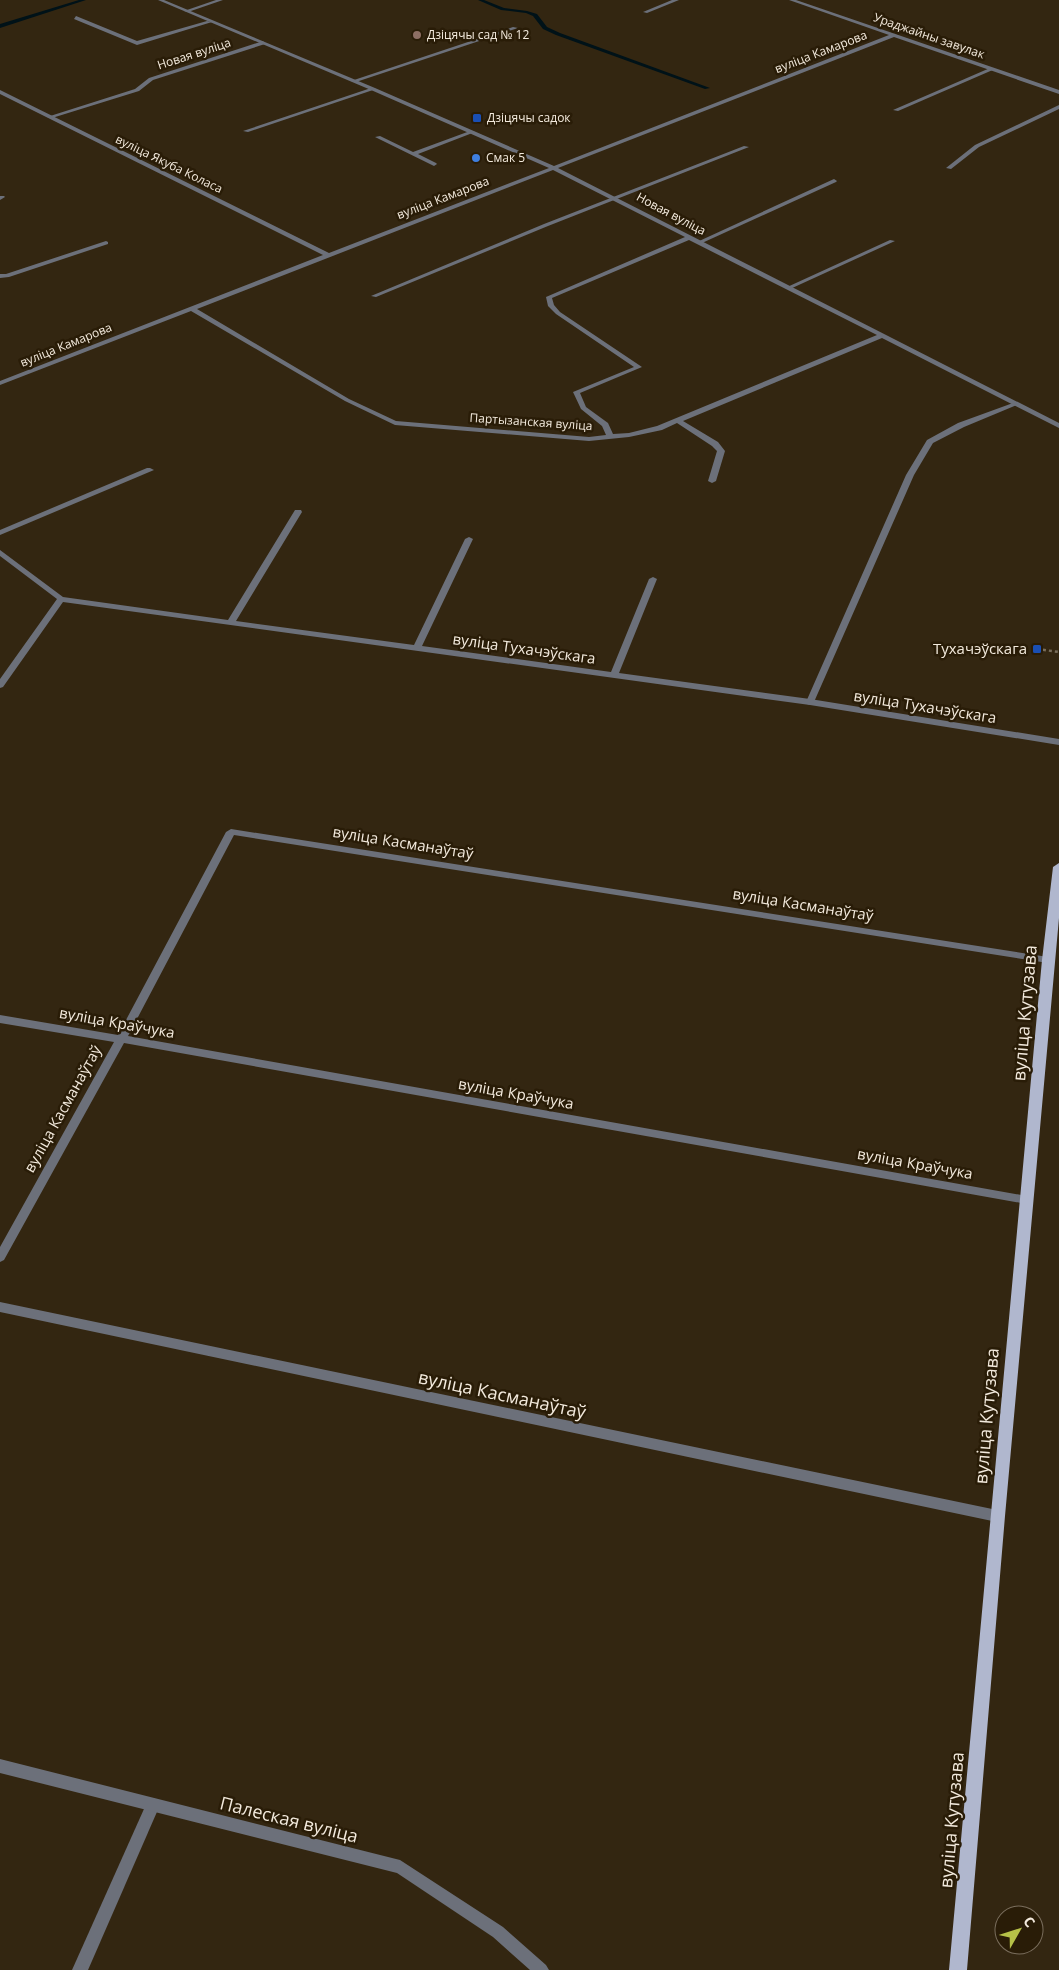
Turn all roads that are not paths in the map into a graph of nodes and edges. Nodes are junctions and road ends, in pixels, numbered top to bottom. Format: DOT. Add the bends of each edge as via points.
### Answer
graph roads {
  1 [pos="160,0"];
  2 [pos="221,0"];
  3 [pos="677,0"];
  4 [pos="791,0"];
  5 [pos="186,11"];
  6 [pos="645,12"];
  7 [pos="76,18"];
  8 [pos="210,22"];
  9 [pos="515,28"];
  10 [pos="895,35"];
  11 [pos="263,43"];
  12 [pos="992,69"];
  13 [pos="354,81"];
  14 [pos="373,89"];
  15 [pos="0,92"];
  16 [pos="1059,92"];
  17 [pos="1059,107"];
  18 [pos="896,110"];
  19 [pos="50,117"];
  20 [pos="246,131"];
  21 [pos="472,132"];
  22 [pos="378,137"];
  23 [pos="746,147"];
  24 [pos="413,154"];
  25 [pos="434,164"];
  26 [pos="552,167"];
  27 [pos="949,168"];
  28 [pos="834,181"];
  29 [pos="615,198"];
  30 [pos="690,237"];
  31 [pos="892,241"];
  32 [pos="700,242"];
  33 [pos="106,243"];
  34 [pos="328,255"];
  35 [pos="0,276"];
  36 [pos="788,288"];
  37 [pos="374,296"];
  38 [pos="191,308"];
  39 [pos="881,336"];
  40 [pos="0,383"];
  41 [pos="1015,404"];
  42 [pos="677,420"];
  43 [pos="1059,426"];
  44 [pos="610,437"];
  45 [pos="150,470"];
  46 [pos="712,481"];
  47 [pos="298,512"];
  48 [pos="0,533"];
  49 [pos="469,539"];
  50 [pos="0,552"];
  51 [pos="653,579"];
  52 [pos="61,599"];
  53 [pos="231,622"];
  54 [pos="417,648"];
  55 [pos="614,675"];
  56 [pos="0,685"];
  57 [pos="810,702"];
  58 [pos="1059,742"];
  59 [pos="1059,867"];
  60 [pos="1048,960"];
  61 [pos="0,1019"];
  62 [pos="121,1038"];
  63 [pos="1026,1200"];
  64 [pos="0,1257"];
  65 [pos="0,1306"];
  66 [pos="996,1516"];
  67 [pos="0,1766"];
  68 [pos="153,1805"];
  69 [pos="80,1970"];
  70 [pos="541,1970"];
  71 [pos="958,1970"];
  1 -- 5 [label="street, Новая вуліца"];
  2 -- 5 [label="street"];
  3 -- 6 [label="street"];
  4 -- 10 [label="street, Ураджайны завулак"];
  5 -- 8 [label="street, Новая вуліца"];
  7 -- 8 [label="street" via="137,43"];
  8 -- 11 [label="street, Новая вуліца"];
  9 -- 13 [label="street"];
  10 -- 12 [label="street, Ураджайны завулак"];
  10 -- 26 [label="street, вуліца Камарова"];
  11 -- 13 [label="street, Новая вуліца"];
  11 -- 19 [label="street, Новая вуліца" via="151,79 137,90"];
  12 -- 16 [label="street, Ураджайны завулак"];
  12 -- 18 [label="street"];
  13 -- 14 [label="street, Новая вуліца"];
  14 -- 20 [label="street"];
  14 -- 21 [label="street, Новая вуліца"];
  15 -- 19 [label="street, вуліца Якуба Коласа"];
  17 -- 27 [label="street" via="977,146"];
  19 -- 34 [label="street, вуліца Якуба Коласа"];
  21 -- 24 [label="street"];
  21 -- 26 [label="street, Новая вуліца"];
  22 -- 24 [label="street"];
  23 -- 29 [label="street"];
  24 -- 25 [label="street"];
  26 -- 29 [label="street, Новая вуліца"];
  26 -- 34 [label="street, вуліца Камарова"];
  28 -- 32 [label="street"];
  29 -- 30 [label="street, Новая вуліца"];
  29 -- 37 [label="street"];
  30 -- 32 [label="street, Новая вуліца"];
  30 -- 44 [label="street" via="549,296 551,306 558,313 638,367 576,392 583,408 605,425"];
  31 -- 36 [label="street"];
  32 -- 36 [label="street, Новая вуліца"];
  33 -- 35 [label="street"];
  34 -- 38 [label="street, вуліца Камарова"];
  36 -- 39 [label="street, Новая вуліца"];
  38 -- 40 [label="street, вуліца Камарова"];
  38 -- 44 [label="street, Партызанская вуліца" via="347,400 395,423 589,439"];
  39 -- 41 [label="street, Новая вуліца"];
  39 -- 42 [label="street, Партызанская вуліца"];
  41 -- 43 [label="street, Новая вуліца"];
  41 -- 57 [label="street" via="961,425 930,442 910,475"];
  42 -- 44 [label="street, Партызанская вуліца" via="659,428"];
  42 -- 46 [label="street" via="721,451"];
  45 -- 48 [label="street"];
  47 -- 53 [label="street"];
  49 -- 54 [label="street"];
  50 -- 52 [label="street, вуліца Тухачэўскага"];
  51 -- 55 [label="street"];
  52 -- 53 [label="street, вуліца Тухачэўскага"];
  52 -- 56 [label="street"];
  53 -- 54 [label="street, вуліца Тухачэўскага"];
  54 -- 55 [label="street, вуліца Тухачэўскага"];
  55 -- 57 [label="street, вуліца Тухачэўскага"];
  57 -- 58 [label="street, вуліца Тухачэўскага"];
  59 -- 60 [label="main road, вуліца Кутузава"];
  60 -- 62 [label="street, вуліца Касманаўтаў" via="231,832"];
  60 -- 63 [label="main road, вуліца Кутузава"];
  61 -- 62 [label="street, вуліца Краўчука"];
  62 -- 63 [label="street, вуліца Краўчука"];
  62 -- 64 [label="street, вуліца Касманаўтаў"];
  63 -- 66 [label="main road, вуліца Кутузава"];
  65 -- 66 [label="street, вуліца Касманаўтаў"];
  66 -- 71 [label="main road, вуліца Кутузава"];
  67 -- 68 [label="street, Палеская вуліца"];
  68 -- 69 [label="street"];
  68 -- 70 [label="street, Палеская вуліца" via="400,1867 498,1932"];
}
